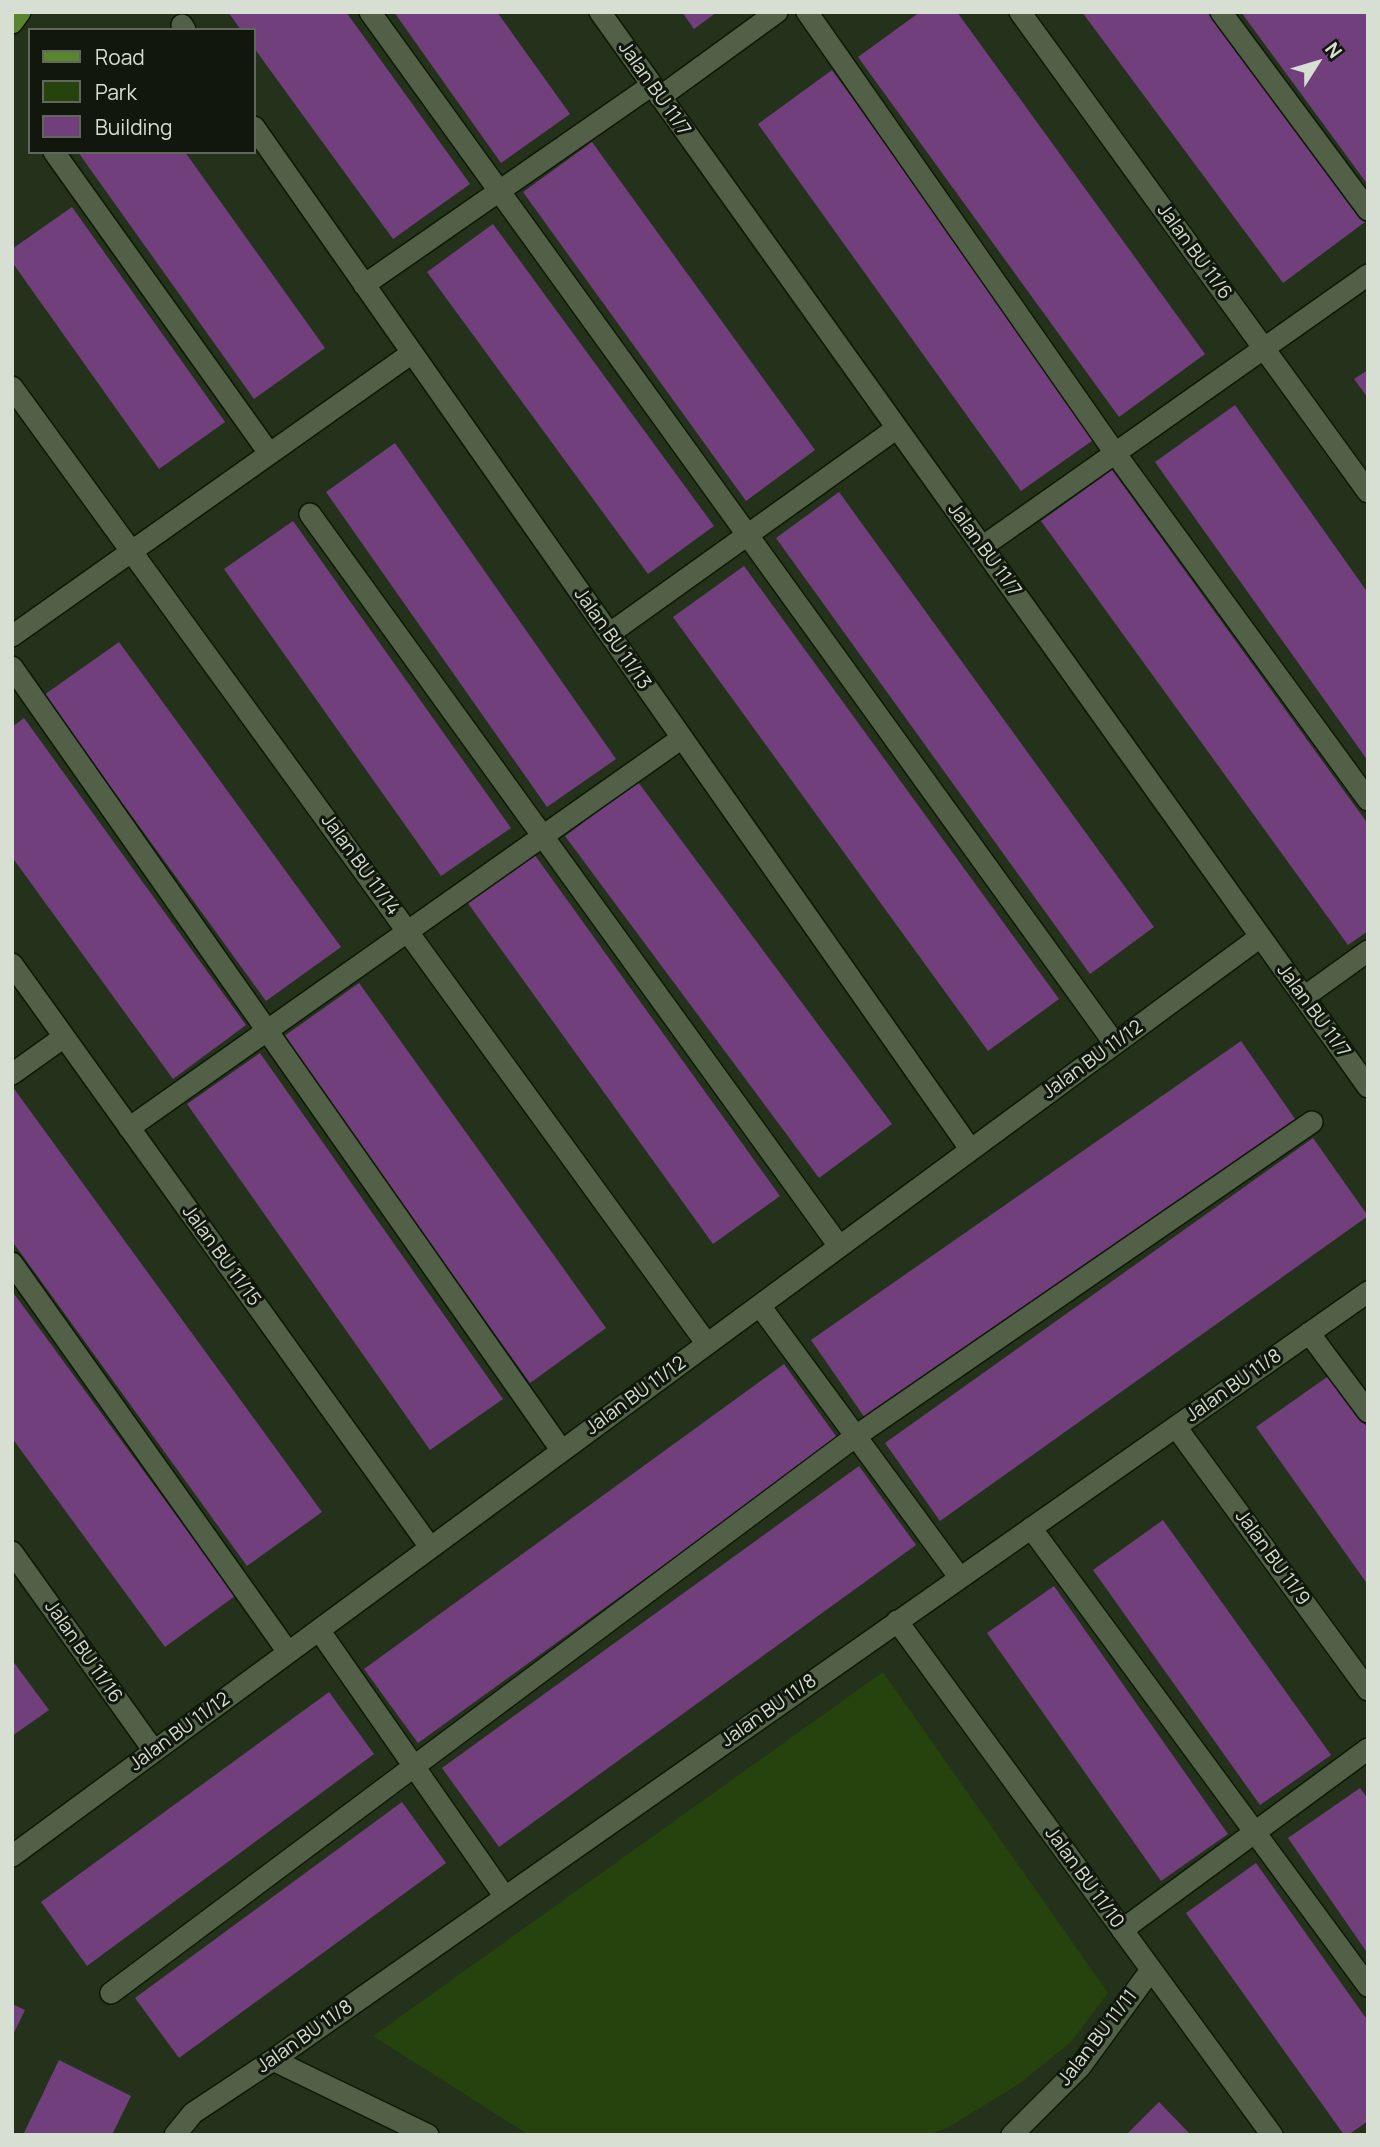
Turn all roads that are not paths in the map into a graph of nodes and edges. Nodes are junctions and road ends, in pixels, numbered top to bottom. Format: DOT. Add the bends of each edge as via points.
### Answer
graph roads {
  1 [pos="20,12"];
  2 [pos="370,12"];
  3 [pos="600,12"];
  4 [pos="777,12"];
  5 [pos="807,12"];
  6 [pos="1020,12"];
  7 [pos="1221,12"];
  8 [pos="12,23"];
  9 [pos="656,91"];
  10 [pos="256,130"];
  11 [pos="55,154"];
  12 [pos="497,192"];
  13 [pos="1368,210"];
  14 [pos="1368,275"];
  15 [pos="364,285"];
  16 [pos="1263,348"];
  17 [pos="412,352"];
  18 [pos="12,387"];
  19 [pos="897,428"];
  20 [pos="269,453"];
  21 [pos="1115,453"];
  22 [pos="1368,492"];
  23 [pos="310,514"];
  24 [pos="748,534"];
  25 [pos="982,547"];
  26 [pos="131,551"];
  27 [pos="609,634"];
  28 [pos="12,636"];
  29 [pos="12,667"];
  30 [pos="682,738"];
  31 [pos="1368,800"];
  32 [pos="543,836"];
  33 [pos="407,931"];
  34 [pos="1260,937"];
  35 [pos="1368,951"];
  36 [pos="12,964"];
  37 [pos="1304,997"];
  38 [pos="267,1030"];
  39 [pos="64,1037"];
  40 [pos="1115,1044"];
  41 [pos="12,1074"];
  42 [pos="1368,1087"];
  43 [pos="1312,1122"];
  44 [pos="130,1128"];
  45 [pos="971,1150"];
  46 [pos="839,1246"];
  47 [pos="12,1263"];
  48 [pos="1368,1292"];
  49 [pos="760,1306"];
  50 [pos="1309,1333"];
  51 [pos="707,1344"];
  52 [pos="1368,1412"];
  53 [pos="1177,1427"];
  54 [pos="856,1436"];
  55 [pos="562,1451"];
  56 [pos="1031,1528"];
  57 [pos="430,1548"];
  58 [pos="12,1552"];
  59 [pos="960,1578"];
  60 [pos="897,1621"];
  61 [pos="318,1630"];
  62 [pos="288,1652"];
  63 [pos="1368,1690"];
  64 [pos="1368,1749"];
  65 [pos="154,1751"];
  66 [pos="414,1767"];
  67 [pos="1254,1832"];
  68 [pos="13,1853"];
  69 [pos="505,1897"];
  70 [pos="1122,1930"];
  71 [pos="1151,1970"];
  72 [pos="1368,1986"];
  73 [pos="111,1993"];
  74 [pos="273,2060"];
  75 [pos="175,2135"];
  76 [pos="428,2135"];
  77 [pos="1012,2135"];
  78 [pos="1272,2135"];
  1 -- 8 [label="main road"];
  2 -- 12 [label="street"];
  3 -- 9 [label="street, Jalan BU 11/7"];
  4 -- 9 [label="street"];
  5 -- 21 [label="street"];
  6 -- 16 [label="street, Jalan BU 11/6"];
  7 -- 13 [label="street"];
  9 -- 12 [label="street"];
  9 -- 19 [label="street, Jalan BU 11/7"];
  10 -- 15 [label="street, Jalan BU 11/13"];
  11 -- 20 [label="street"];
  12 -- 15 [label="street"];
  12 -- 24 [label="street"];
  14 -- 16 [label="street"];
  15 -- 17 [label="street, Jalan BU 11/13"];
  16 -- 21 [label="street"];
  16 -- 22 [label="street, Jalan BU 11/6"];
  17 -- 20 [label="street"];
  17 -- 27 [label="street, Jalan BU 11/13"];
  18 -- 26 [label="street, Jalan BU 11/14"];
  19 -- 24 [label="street"];
  19 -- 25 [label="street, Jalan BU 11/7"];
  20 -- 26 [label="street"];
  21 -- 25 [label="street"];
  21 -- 31 [label="street"];
  23 -- 32 [label="street"];
  24 -- 27 [label="street"];
  24 -- 40 [label="street"];
  25 -- 34 [label="street, Jalan BU 11/7"];
  26 -- 28 [label="street"];
  26 -- 33 [label="street, Jalan BU 11/14"];
  27 -- 30 [label="street, Jalan BU 11/13"];
  29 -- 38 [label="street"];
  30 -- 32 [label="street"];
  30 -- 45 [label="street, Jalan BU 11/13"];
  32 -- 33 [label="street"];
  32 -- 46 [label="street"];
  33 -- 38 [label="street"];
  33 -- 51 [label="street, Jalan BU 11/14"];
  34 -- 37 [label="street, Jalan BU 11/7"];
  34 -- 40 [label="street, Jalan BU 11/12"];
  35 -- 37 [label="street"];
  36 -- 39 [label="street, Jalan BU 11/15"];
  37 -- 42 [label="street, Jalan BU 11/7"];
  38 -- 44 [label="street"];
  38 -- 55 [label="street"];
  39 -- 41 [label="street"];
  39 -- 44 [label="street, Jalan BU 11/15"];
  40 -- 45 [label="street, Jalan BU 11/12"];
  43 -- 54 [label="street"];
  44 -- 57 [label="street, Jalan BU 11/15"];
  45 -- 46 [label="street, Jalan BU 11/12"];
  46 -- 49 [label="street, Jalan BU 11/12"];
  47 -- 62 [label="street"];
  48 -- 50 [label="street, Jalan BU 11/8"];
  49 -- 51 [label="street, Jalan BU 11/12"];
  49 -- 54 [label="street"];
  50 -- 52 [label="street"];
  50 -- 53 [label="street, Jalan BU 11/8"];
  51 -- 55 [label="street, Jalan BU 11/12"];
  53 -- 56 [label="street, Jalan BU 11/8"];
  53 -- 63 [label="street, Jalan BU 11/9"];
  54 -- 59 [label="street"];
  54 -- 66 [label="street"];
  55 -- 57 [label="street, Jalan BU 11/12"];
  56 -- 59 [label="street, Jalan BU 11/8"];
  56 -- 67 [label="street"];
  57 -- 61 [label="street, Jalan BU 11/12"];
  58 -- 65 [label="street, Jalan BU 11/16"];
  59 -- 60 [label="street, Jalan BU 11/8"];
  60 -- 69 [label="street, Jalan BU 11/8"];
  60 -- 70 [label="street, Jalan BU 11/10"];
  61 -- 62 [label="street, Jalan BU 11/12"];
  61 -- 66 [label="street"];
  62 -- 65 [label="street, Jalan BU 11/12"];
  64 -- 67 [label="street"];
  65 -- 68 [label="street, Jalan BU 11/12"];
  66 -- 69 [label="street"];
  66 -- 73 [label="street"];
  67 -- 70 [label="street"];
  67 -- 72 [label="street"];
  69 -- 74 [label="street, Jalan BU 11/8"];
  70 -- 71 [label="street, Jalan BU 11/10"];
  71 -- 77 [label="street, Jalan BU 11/11" via="1080,2067"];
  71 -- 78 [label="street, Jalan BU 11/10"];
  74 -- 75 [label="street, Jalan BU 11/8" via="193,2113"];
  74 -- 76 [label="street"];
}
